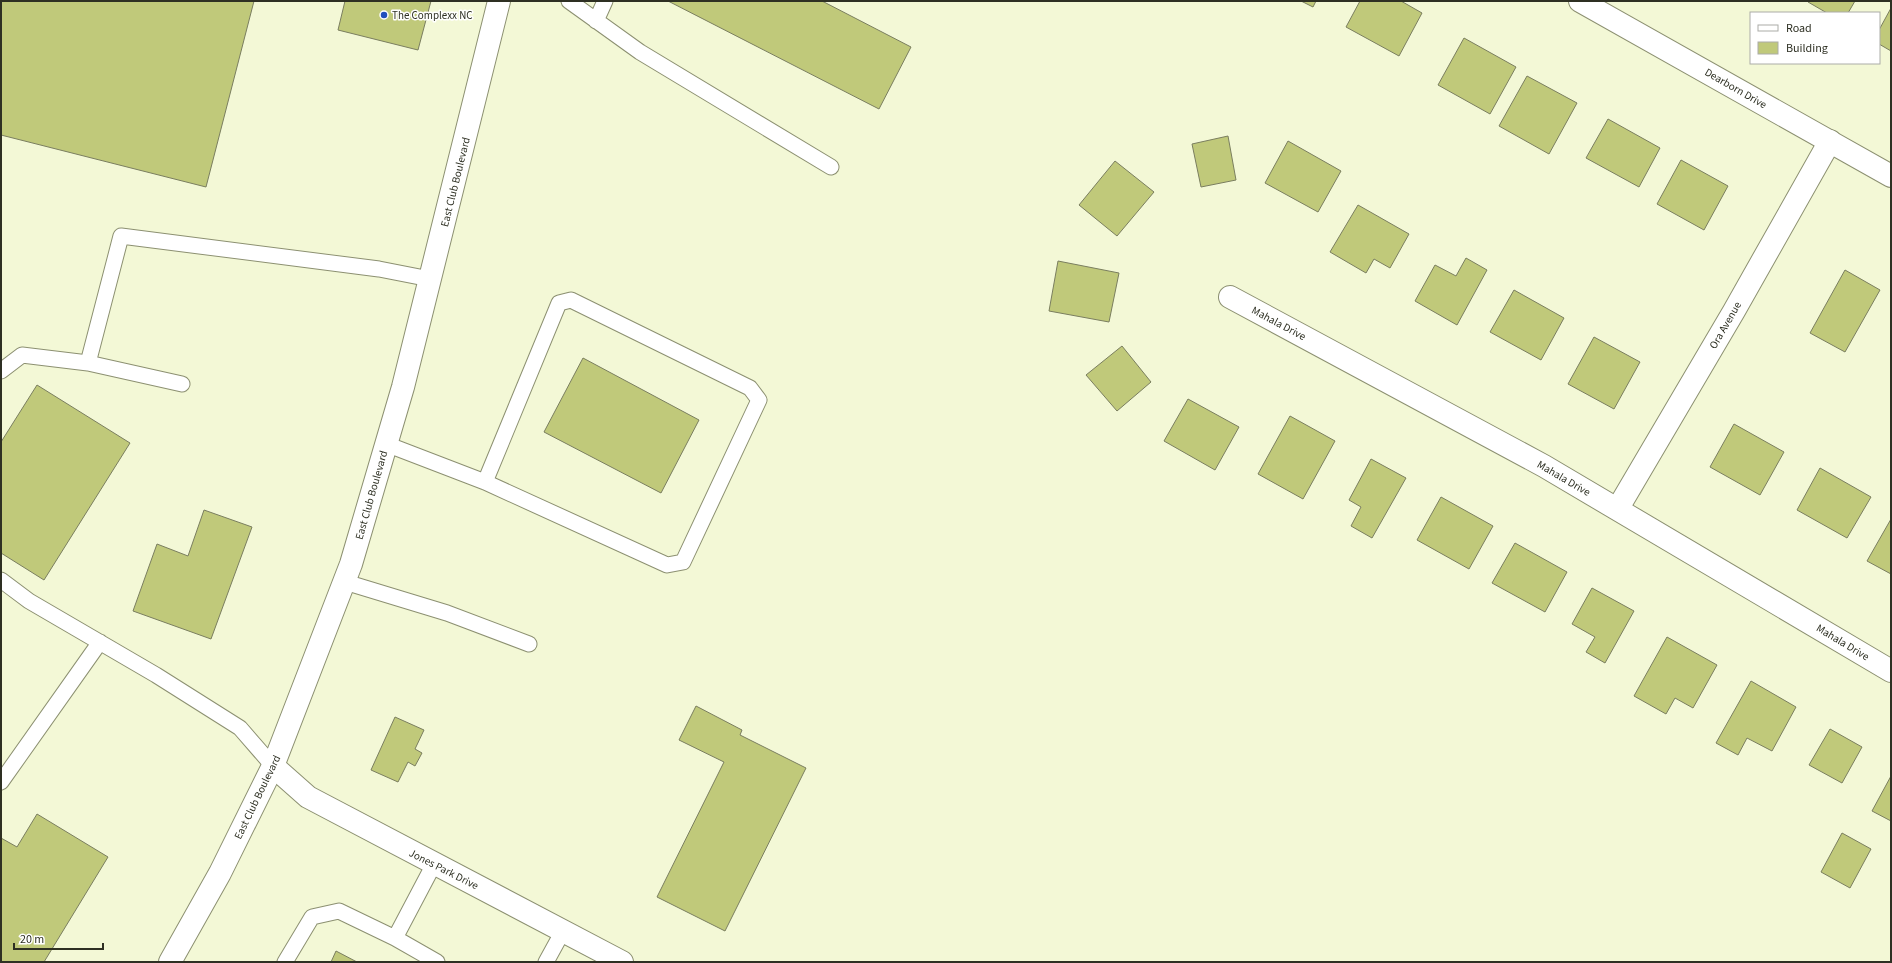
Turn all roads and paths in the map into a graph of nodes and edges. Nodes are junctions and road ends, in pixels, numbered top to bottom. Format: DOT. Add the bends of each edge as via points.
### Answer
graph roads {
  1 [pos="499,1"];
  2 [pos="569,1"];
  3 [pos="606,1"];
  4 [pos="1580,1"];
  5 [pos="596,20"];
  6 [pos="1830,141"];
  7 [pos="831,167"];
  8 [pos="1891,176"];
  9 [pos="430,279"];
  10 [pos="1230,297"];
  11 [pos="88,364"];
  12 [pos="1,371"];
  13 [pos="182,384"];
  14 [pos="386,444"];
  15 [pos="485,482"];
  16 [pos="1618,508"];
  17 [pos="1,580"];
  18 [pos="345,582"];
  19 [pos="100,642"];
  20 [pos="529,644"];
  21 [pos="1891,671"];
  22 [pos="273,766"];
  23 [pos="1,782"];
  24 [pos="434,864"];
  25 [pos="563,931"];
  26 [pos="395,938"];
  27 [pos="170,962"];
  28 [pos="285,962"];
  29 [pos="437,962"];
  30 [pos="546,962"];
  31 [pos="622,962"];
  1 -- 9 [label="street, East Club Boulevard"];
  2 -- 5 [label="lane"];
  3 -- 5 [label="lane"];
  4 -- 6 [label="street, Dearborn Drive"];
  5 -- 7 [label="lane" via="640,52"];
  6 -- 8 [label="street, Dearborn Drive"];
  6 -- 16 [label="street, Ora Avenue"];
  9 -- 11 [label="lane" via="371,268 121,236"];
  9 -- 14 [label="street, East Club Boulevard"];
  10 -- 16 [label="street, Mahala Drive"];
  11 -- 12 [label="lane" via="22,355"];
  11 -- 13 [label="lane"];
  14 -- 15 [label="lane"];
  14 -- 18 [label="street, East Club Boulevard"];
  15 -- 15 [label="lane" via="667,566 683,562 759,400 750,388 571,300 559,304"];
  16 -- 21 [label="street, Mahala Drive"];
  17 -- 19 [label="lane" via="29,602"];
  18 -- 20 [label="lane" via="448,613"];
  18 -- 22 [label="street, East Club Boulevard"];
  19 -- 22 [label="lane" via="240,728"];
  19 -- 23 [label="lane"];
  22 -- 24 [label="street, Jones Park Drive" via="308,797"];
  22 -- 27 [label="street, East Club Boulevard" via="220,873"];
  24 -- 25 [label="street, Jones Park Drive"];
  24 -- 26 [label="lane"];
  25 -- 30 [label="lane"];
  25 -- 31 [label="street, Jones Park Drive"];
  26 -- 28 [label="lane" via="339,911 312,917"];
  26 -- 29 [label="lane"];
}
